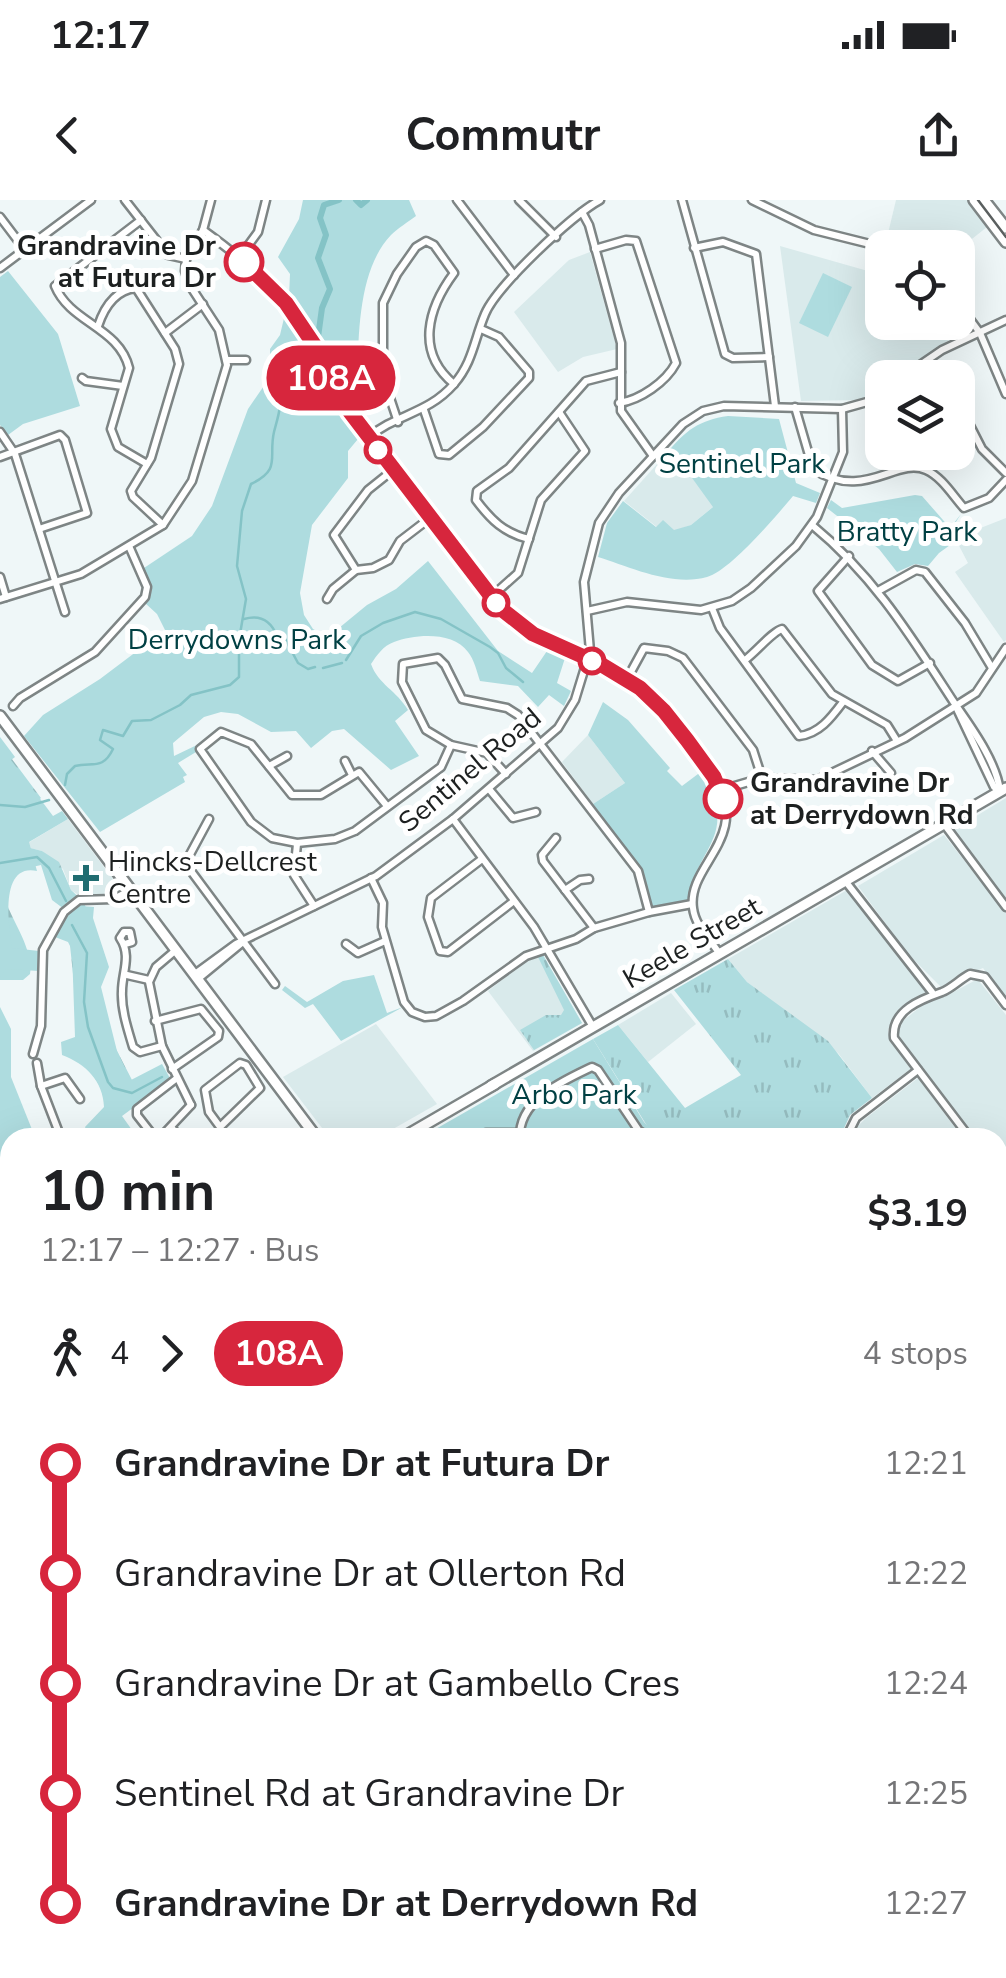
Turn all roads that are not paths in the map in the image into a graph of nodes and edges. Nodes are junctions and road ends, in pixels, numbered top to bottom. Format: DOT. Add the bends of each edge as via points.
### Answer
graph roads {
  1 [pos="91,200"];
  2 [pos="125,200"];
  3 [pos="211,200"];
  4 [pos="266,200"];
  5 [pos="457,200"];
  6 [pos="519,200"];
  7 [pos="600,200"];
  8 [pos="682,200"];
  9 [pos="752,200"];
  10 [pos="974,200"];
  11 [pos="984,200"];
  12 [pos="582,212"];
  13 [pos="0,217"];
  14 [pos="140,220"];
  15 [pos="1006,228"];
  16 [pos="204,230"];
  17 [pos="556,236"];
  18 [pos="1006,242"];
  19 [pos="865,243"];
  20 [pos="694,248"];
  21 [pos="595,249"];
  22 [pos="25,250"];
  23 [pos="239,258"];
  24 [pos="186,259"];
  25 [pos="0,268"];
  26 [pos="514,275"];
  27 [pos="204,304"];
  28 [pos="1006,320"];
  29 [pos="98,326"];
  30 [pos="975,326"];
  31 [pos="481,328"];
  32 [pos="164,333"];
  33 [pos="980,333"];
  34 [pos="768,357"];
  35 [pos="227,360"];
  36 [pos="246,360"];
  37 [pos="925,360"];
  38 [pos="621,372"];
  39 [pos="82,378"];
  40 [pos="454,384"];
  41 [pos="124,386"];
  42 [pos="1006,393"];
  43 [pos="619,402"];
  44 [pos="865,403"];
  45 [pos="775,407"];
  46 [pos="795,407"];
  47 [pos="842,409"];
  48 [pos="424,410"];
  49 [pos="559,412"];
  50 [pos="398,422"];
  51 [pos="0,432"];
  52 [pos="975,436"];
  53 [pos="369,437"];
  54 [pos="14,450"];
  55 [pos="0,456"];
  56 [pos="653,456"];
  57 [pos="147,464"];
  58 [pos="393,470"];
  59 [pos="906,470"];
  60 [pos="923,470"];
  61 [pos="1006,477"];
  62 [pos="833,478"];
  63 [pos="430,518"];
  64 [pos="163,525"];
  65 [pos="812,525"];
  66 [pos="39,529"];
  67 [pos="529,539"];
  68 [pos="129,546"];
  69 [pos="849,556"];
  70 [pos="356,570"];
  71 [pos="0,577"];
  72 [pos="56,582"];
  73 [pos="878,591"];
  74 [pos="490,597"];
  75 [pos="3,598"];
  76 [pos="327,599"];
  77 [pos="712,608"];
  78 [pos="587,611"];
  79 [pos="65,612"];
  80 [pos="1006,648"];
  81 [pos="588,659"];
  82 [pos="745,660"];
  83 [pos="930,663"];
  84 [pos="992,668"];
  85 [pos="627,678"];
  86 [pos="842,702"];
  87 [pos="14,706"];
  88 [pos="956,706"];
  89 [pos="0,716"];
  90 [pos="897,741"];
  91 [pos="542,744"];
  92 [pos="450,745"];
  93 [pos="872,751"];
  94 [pos="287,756"];
  95 [pos="345,761"];
  96 [pos="269,766"];
  97 [pos="890,773"];
  98 [pos="506,774"];
  99 [pos="352,775"];
  100 [pos="762,778"];
  101 [pos="489,789"];
  102 [pos="721,790"];
  103 [pos="1003,790"];
  104 [pos="387,806"];
  105 [pos="536,812"];
  106 [pos="209,819"];
  107 [pos="453,819"];
  108 [pos="944,824"];
  109 [pos="556,838"];
  110 [pos="297,843"];
  111 [pos="482,859"];
  112 [pos="371,878"];
  113 [pos="589,879"];
  114 [pos="846,882"];
  115 [pos="130,890"];
  116 [pos="566,890"];
  117 [pos="514,901"];
  118 [pos="692,904"];
  119 [pos="314,906"];
  120 [pos="1006,908"];
  121 [pos="648,912"];
  122 [pos="594,928"];
  123 [pos="385,941"];
  124 [pos="244,942"];
  125 [pos="125,944"];
  126 [pos="346,944"];
  127 [pos="547,948"];
  128 [pos="176,950"];
  129 [pos="720,954"];
  130 [pos="126,975"];
  131 [pos="196,976"];
  132 [pos="149,980"];
  133 [pos="275,984"];
  134 [pos="932,992"];
  135 [pos="1006,1005"];
  136 [pos="154,1022"];
  137 [pos="593,1027"];
  138 [pos="162,1046"];
  139 [pos="918,1070"];
  140 [pos="174,1074"];
  141 [pos="41,1086"];
  142 [pos="80,1099"];
  143 [pos="191,1105"];
  144 [pos="208,1106"];
  145 [pos="57,1128"];
  146 [pos="148,1128"];
  147 [pos="172,1128"];
  148 [pos="310,1128"];
  149 [pos="419,1128"];
  150 [pos="520,1128"];
  151 [pos="637,1128"];
  152 [pos="852,1128"];
  153 [pos="962,1128"];
  1 -- 22 [label="street"];
  2 -- 14 [label="street"];
  3 -- 16 [label="street"];
  4 -- 23 [label="street" via="256,236"];
  5 -- 26 [label="street"];
  6 -- 17 [label="street"];
  7 -- 12 [label="street"];
  8 -- 20 [label="street"];
  9 -- 19 [label="street" via="814,230"];
  10 -- 18 [label="main road"];
  11 -- 15 [label="main road"];
  12 -- 17 [label="street"];
  12 -- 21 [label="street"];
  13 -- 22 [label="street"];
  14 -- 24 [label="street" via="168,255"];
  14 -- 29 [label="street" via="55,286 76,317"];
  16 -- 23 [label="street"];
  16 -- 24 [label="street"];
  17 -- 26 [label="street"];
  20 -- 34 [label="street" via="724,354"];
  20 -- 34 [label="street" via="723,242 756,254"];
  21 -- 38 [label="street" via="619,334"];
  21 -- 43 [label="street" via="636,242 675,360 674,369 639,397"];
  22 -- 25 [label="street"];
  23 -- 53 [label="street" via="286,303"];
  24 -- 27 [label="street" via="189,284"];
  26 -- 31 [label="street"];
  27 -- 32 [label="street"];
  27 -- 35 [label="street"];
  28 -- 33 [label="street"];
  29 -- 32 [label="street" via="105,306 132,288"];
  29 -- 41 [label="street" via="128,362"];
  30 -- 33 [label="street"];
  31 -- 40 [label="street"];
  31 -- 48 [label="street" via="499,337 530,372 528,378 450,455 439,454"];
  32 -- 57 [label="street" via="178,366"];
  33 -- 37 [label="street"];
  33 -- 42 [label="street"];
  34 -- 45 [label="street"];
  35 -- 36 [label="street"];
  35 -- 64 [label="street" via="194,478"];
  38 -- 43 [label="street"];
  38 -- 49 [label="street" via="590,379"];
  39 -- 41 [label="street"];
  40 -- 48 [label="street"];
  40 -- 50 [label="street" via="436,366 430,330 436,299 454,273 426,241 397,274 383,303 384,376"];
  41 -- 57 [label="street" via="111,428 118,448"];
  43 -- 56 [label="street"];
  44 -- 47 [label="street, Sentinel Road"];
  45 -- 46 [label="street, Sentinel Road"];
  45 -- 56 [label="street, Sentinel Road" via="703,411"];
  46 -- 47 [label="street, Sentinel Road"];
  46 -- 62 [label="street" via="812,469"];
  47 -- 62 [label="street" via="844,448"];
  48 -- 50 [label="street"];
  49 -- 67 [label="street" via="585,450 541,500"];
  49 -- 67 [label="street" via="475,495 502,528"];
  50 -- 53 [label="street"];
  51 -- 54 [label="street"];
  52 -- 61 [label="street"];
  53 -- 58 [label="street"];
  54 -- 55 [label="street"];
  54 -- 66 [label="street"];
  54 -- 66 [label="street" via="62,436 87,508"];
  56 -- 78 [label="street, Sentinel Road" via="601,519 585,578"];
  57 -- 64 [label="street" via="131,494"];
  58 -- 63 [label="street"];
  58 -- 70 [label="street" via="334,535"];
  59 -- 62 [label="street" via="854,484"];
  60 -- 61 [label="street" via="964,508 989,498"];
  62 -- 65 [label="street"];
  63 -- 70 [label="street" via="389,560"];
  63 -- 74 [label="street"];
  64 -- 68 [label="street"];
  65 -- 69 [label="street"];
  65 -- 77 [label="street" via="751,588"];
  66 -- 72 [label="street"];
  67 -- 74 [label="street" via="518,573"];
  68 -- 72 [label="street"];
  68 -- 87 [label="street" via="146,594 95,652"];
  69 -- 73 [label="street"];
  69 -- 83 [label="street" via="818,591 866,658 898,681"];
  70 -- 76 [label="street"];
  71 -- 75 [label="street"];
  72 -- 75 [label="street"];
  72 -- 79 [label="street"];
  73 -- 83 [label="street"];
  73 -- 84 [label="street" via="916,570 926,572"];
  74 -- 81 [label="street" via="522,627"];
  77 -- 78 [label="street" via="626,602"];
  77 -- 82 [label="street"];
  78 -- 81 [label="street, Sentinel Road"];
  80 -- 84 [label="street"];
  81 -- 85 [label="street"];
  81 -- 91 [label="street, Sentinel Road" via="569,712"];
  82 -- 86 [label="street" via="782,629"];
  82 -- 86 [label="street" via="799,736 825,725"];
  83 -- 88 [label="street"];
  84 -- 88 [label="street" via="976,693"];
  85 -- 100 [label="street" via="644,648 683,658 752,750"];
  85 -- 102 [label="street" via="664,711"];
  86 -- 90 [label="street" via="886,725"];
  88 -- 90 [label="street"];
  88 -- 103 [label="street"];
  89 -- 115 [label="main road"];
  90 -- 93 [label="street"];
  91 -- 92 [label="street" via="510,709 462,699 440,660 403,664 400,677 418,720"];
  91 -- 98 [label="street, Sentinel Road"];
  91 -- 121 [label="street" via="638,871"];
  92 -- 98 [label="street" via="486,753"];
  92 -- 104 [label="street" via="441,766"];
  93 -- 97 [label="street"];
  93 -- 100 [label="street" via="818,780"];
  94 -- 96 [label="street"];
  95 -- 99 [label="street"];
  96 -- 99 [label="street" via="298,795 325,794"];
  96 -- 110 [label="street" via="251,744 226,732 200,748 251,822 272,838"];
  98 -- 101 [label="street, Sentinel Road"];
  99 -- 104 [label="street" via="365,776"];
  100 -- 102 [label="street"];
  101 -- 105 [label="street" via="513,818"];
  101 -- 107 [label="street, Sentinel Road"];
  102 -- 118 [label="street" via="724,828"];
  103 -- 108 [label="main road, Keele Street"];
  104 -- 110 [label="street" via="351,833"];
  106 -- 124 [label="street" via="187,864"];
  107 -- 111 [label="street"];
  107 -- 112 [label="street, Sentinel Road"];
  108 -- 114 [label="main road, Keele Street"];
  108 -- 120 [label="street"];
  109 -- 116 [label="street" via="542,858"];
  110 -- 119 [label="street" via="294,876"];
  111 -- 117 [label="street"];
  111 -- 117 [label="street" via="430,898 428,917 440,951 448,952"];
  112 -- 119 [label="street, Sentinel Road"];
  112 -- 123 [label="street" via="383,903"];
  113 -- 116 [label="street"];
  114 -- 129 [label="main road, Keele Street"];
  114 -- 134 [label="street"];
  115 -- 128 [label="main road"];
  115 -- 141 [label="street" via="114,899 76,902 43,950 35,1058"];
  116 -- 122 [label="street"];
  117 -- 127 [label="street"];
  118 -- 121 [label="street"];
  118 -- 129 [label="street"];
  119 -- 124 [label="street, Sentinel Road"];
  121 -- 122 [label="street"];
  122 -- 127 [label="street"];
  123 -- 126 [label="street" via="358,953"];
  123 -- 127 [label="street" via="404,1002 426,1018"];
  124 -- 131 [label="street, Sentinel Road"];
  124 -- 133 [label="street"];
  125 -- 130 [label="street"];
  127 -- 137 [label="street"];
  128 -- 131 [label="main road"];
  128 -- 132 [label="street"];
  129 -- 137 [label="main road, Keele Street"];
  130 -- 132 [label="street"];
  130 -- 138 [label="street" via="122,994 133,1047 142,1052"];
  131 -- 148 [label="main road"];
  132 -- 136 [label="street"];
  134 -- 135 [label="street" via="977,974"];
  134 -- 139 [label="street" via="893,1026 894,1038"];
  136 -- 138 [label="street"];
  136 -- 140 [label="street" via="199,1009 220,1031"];
  137 -- 149 [label="main road, Keele Street"];
  138 -- 140 [label="street"];
  139 -- 152 [label="street" via="860,1114"];
  139 -- 153 [label="street"];
  140 -- 143 [label="street"];
  140 -- 146 [label="street" via="137,1109"];
  141 -- 142 [label="street" via="65,1078"];
  141 -- 145 [label="street"];
  143 -- 144 [label="street"];
  143 -- 147 [label="street"];
  144 -- 144 [label="street" via="223,1126 259,1082 240,1062 206,1087"];
  150 -- 151 [label="street" via="534,1101 592,1067"];
}
